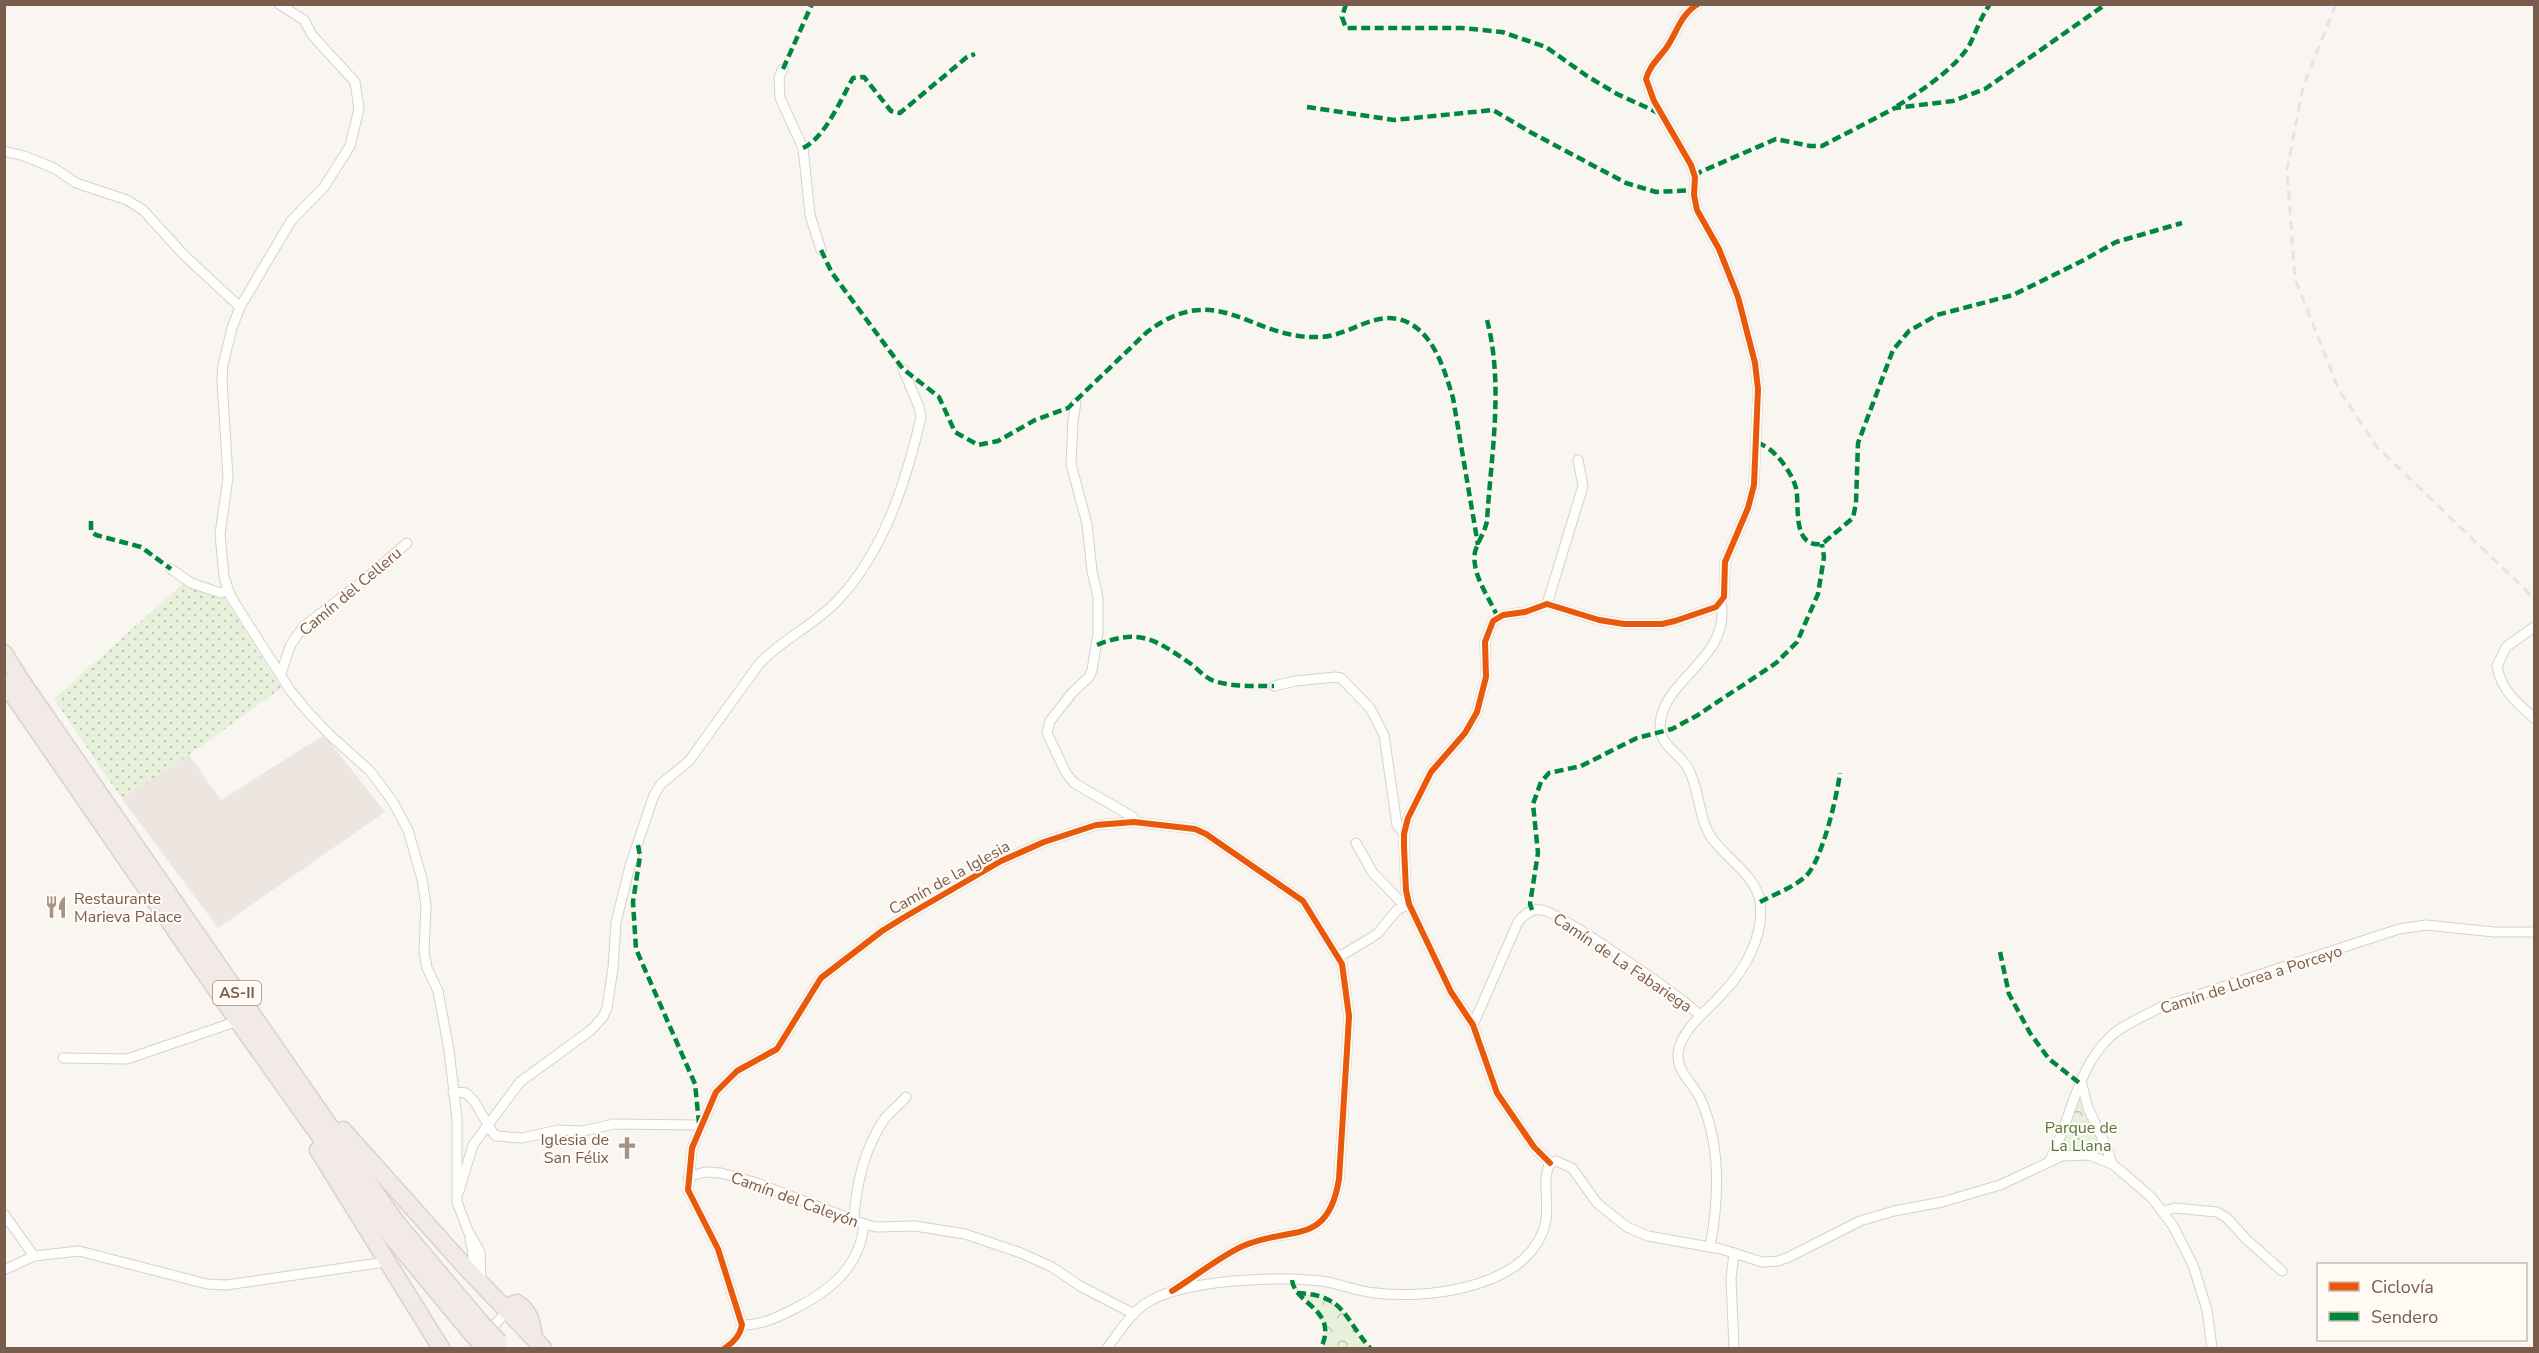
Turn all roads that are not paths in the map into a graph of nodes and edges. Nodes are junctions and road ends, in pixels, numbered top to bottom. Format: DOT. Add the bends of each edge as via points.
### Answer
graph roads {
  1 [pos="279,4"];
  2 [pos="1698,4"];
  3 [pos="783,69"];
  4 [pos="4,151"];
  5 [pos="821,250"];
  6 [pos="240,307"];
  7 [pos="903,369"];
  8 [pos="1076,403"];
  9 [pos="1578,460"];
  10 [pos="407,543"];
  11 [pos="171,568"];
  12 [pos="227,590"];
  13 [pos="1722,603"];
  14 [pos="1547,604"];
  15 [pos="2535,627"];
  16 [pos="4,653"];
  17 [pos="281,673"];
  18 [pos="4,682"];
  19 [pos="1274,686"];
  20 [pos="2535,718"];
  21 [pos="1134,822"];
  22 [pos="1404,834"];
  23 [pos="1356,843"];
  24 [pos="1407,905"];
  25 [pos="2535,932"];
  26 [pos="1339,957"];
  27 [pos="1700,1015"];
  28 [pos="244,1020"];
  29 [pos="1473,1025"];
  30 [pos="63,1058"];
  31 [pos="2082,1084"];
  32 [pos="453,1092"];
  33 [pos="906,1097"];
  34 [pos="488,1125"];
  35 [pos="699,1125"];
  36 [pos="2050,1160"];
  37 [pos="1550,1164"];
  38 [pos="2112,1164"];
  39 [pos="688,1177"];
  40 [pos="457,1202"];
  41 [pos="2164,1211"];
  42 [pos="4,1214"];
  43 [pos="854,1219"];
  44 [pos="864,1224"];
  45 [pos="468,1231"];
  46 [pos="1710,1247"];
  47 [pos="1734,1253"];
  48 [pos="34,1256"];
  49 [pos="384,1259"];
  50 [pos="4,1270"];
  51 [pos="2282,1270"];
  52 [pos="469,1271"];
  53 [pos="481,1284"];
  54 [pos="1172,1291"];
  55 [pos="507,1311"];
  56 [pos="1134,1314"];
  57 [pos="742,1325"];
  58 [pos="476,1335"];
  59 [pos="538,1344"];
  60 [pos="497,1346"];
  61 [pos="441,1348"];
  62 [pos="724,1348"];
  63 [pos="1107,1348"];
  64 [pos="1734,1348"];
  65 [pos="2212,1348"];
  1 -- 6 [label="street" via="304,20 312,35 355,82 359,109 350,146 324,187 291,221"];
  2 -- 13 [label="street" via="1681,20 1646,79 1691,165 1697,210 1732,277 1755,363 1758,413 1754,485 1725,562"];
  3 -- 5 [label="street" via="779,77 780,98 803,148 810,216"];
  4 -- 6 [label="street" via="54,168 76,183 127,200 143,210"];
  6 -- 12 [label="street" via="222,381 228,478 220,557"];
  7 -- 34 [label="street" via="921,417 902,486 874,549 837,601 759,664 689,761 661,784 630,866 616,922 613,968 603,1017 520,1082"];
  8 -- 21 [label="street" via="1071,464 1087,524 1098,597 1098,634 1089,677 1057,712 1047,732 1074,783 1133,817"];
  9 -- 14 [label="street" via="1583,486"];
  10 -- 17 [label="street, Camín del Celleru" via="304,626 291,644"];
  11 -- 12 [label="street" via="191,583 220,593"];
  12 -- 17 [label="street"];
  13 -- 14 [label="street" via="1675,621 1634,624 1599,620"];
  13 -- 27 [label="street" via="1720,634 1662,713 1660,732 1690,772 1711,837 1755,888 1761,911 1758,936 1744,965 1723,994"];
  14 -- 22 [label="street" via="1493,621 1485,642 1486,677 1478,712 1423,785"];
  15 -- 20 [label="street" via="2506,647 2497,666 2510,695"];
  16 -- 28 [label="highway, AS-II"];
  17 -- 32 [label="street" via="306,711 370,771 408,830 422,879 426,906 424,952 444,1020"];
  18 -- 28 [label="highway, AS-II"];
  19 -- 22 [label="street" via="1336,676 1370,708 1384,735 1397,825"];
  21 -- 26 [label="street, Camín de la Iglesia" via="1195,829 1206,834 1303,901"];
  21 -- 35 [label="street, Camín de la Iglesia" via="1096,825 1044,842 1001,861 882,931 821,978 777,1049 725,1080"];
  22 -- 24 [label="street"];
  23 -- 24 [label="street" via="1373,873"];
  24 -- 26 [label="street" via="1397,910 1377,934"];
  24 -- 29 [label="street" via="1451,992"];
  25 -- 31 [label="street, Camín de Llorea a Porceyo" via="2409,927 2194,995 2161,1007 2112,1035 2087,1067"];
  26 -- 54 [label="street, Camín de la Iglesia" via="1344,971 1348,1034 1339,1179 1331,1209 1315,1227 1241,1246"];
  27 -- 29 [label="street, Camín de La Fabariega" via="1555,915 1538,909 1518,922"];
  27 -- 46 [label="street" via="1679,1046 1677,1058 1681,1071 1700,1098 1715,1144 1714,1227"];
  28 -- 30 [label="street" via="127,1059"];
  28 -- 49 [label="highway"];
  28 -- 52 [label="highway"];
  28 -- 58 [label="highway, AS-II" via="387,1231"];
  29 -- 37 [label="street" via="1497,1093"];
  31 -- 36 [label="street, Camín de Llorea a Porceyo"];
  31 -- 38 [label="street"];
  32 -- 34 [label="street" via="466,1093"];
  32 -- 40 [label="street" via="457,1119"];
  33 -- 43 [label="street" via="875,1135 862,1167"];
  34 -- 35 [label="street" via="496,1136 522,1138 614,1124"];
  34 -- 40 [label="street" via="473,1144"];
  35 -- 39 [label="street, Camín de la Iglesia"];
  36 -- 38 [label="street" via="2073,1154 2089,1155"];
  36 -- 47 [label="street" via="2000,1185 1860,1221 1778,1261 1762,1262"];
  37 -- 46 [label="street" via="1563,1162 1572,1168 1597,1203 1627,1227 1657,1238"];
  37 -- 54 [label="street" via="1546,1174 1547,1217 1536,1245 1526,1258 1507,1271 1474,1284 1409,1294 1372,1293 1327,1282 1292,1280 1202,1285"];
  38 -- 41 [label="street"];
  39 -- 43 [label="street, Camín del Caleyón" via="721,1173"];
  39 -- 57 [label="street, Camín de la Iglesia" via="691,1198 718,1249"];
  40 -- 45 [label="street"];
  41 -- 51 [label="street" via="2175,1208 2217,1212"];
  41 -- 65 [label="street" via="2193,1265 2207,1310"];
  42 -- 48 [label="street"];
  43 -- 44 [label="street, Camín del Caleyón"];
  44 -- 56 [label="street, Camín del Caleyón" via="944,1229 976,1238 1052,1267"];
  44 -- 57 [label="street" via="858,1251 830,1288 764,1323"];
  45 -- 52 [label="street" via="474,1253"];
  45 -- 53 [label="street" via="480,1252"];
  46 -- 47 [label="street"];
  47 -- 64 [label="street"];
  48 -- 49 [label="street" via="79,1251 207,1284 226,1285 379,1263"];
  48 -- 50 [label="street"];
  49 -- 61 [label="highway"];
  52 -- 53 [label="highway"];
  53 -- 55 [label="highway"];
  54 -- 56 [label="street"];
  55 -- 58 [label="street"];
  55 -- 59 [label="highway" via="517,1303 526,1308"];
  56 -- 63 [label="street"];
  57 -- 62 [label="street"];
  58 -- 60 [label="highway, AS-II, bridge"];
}
